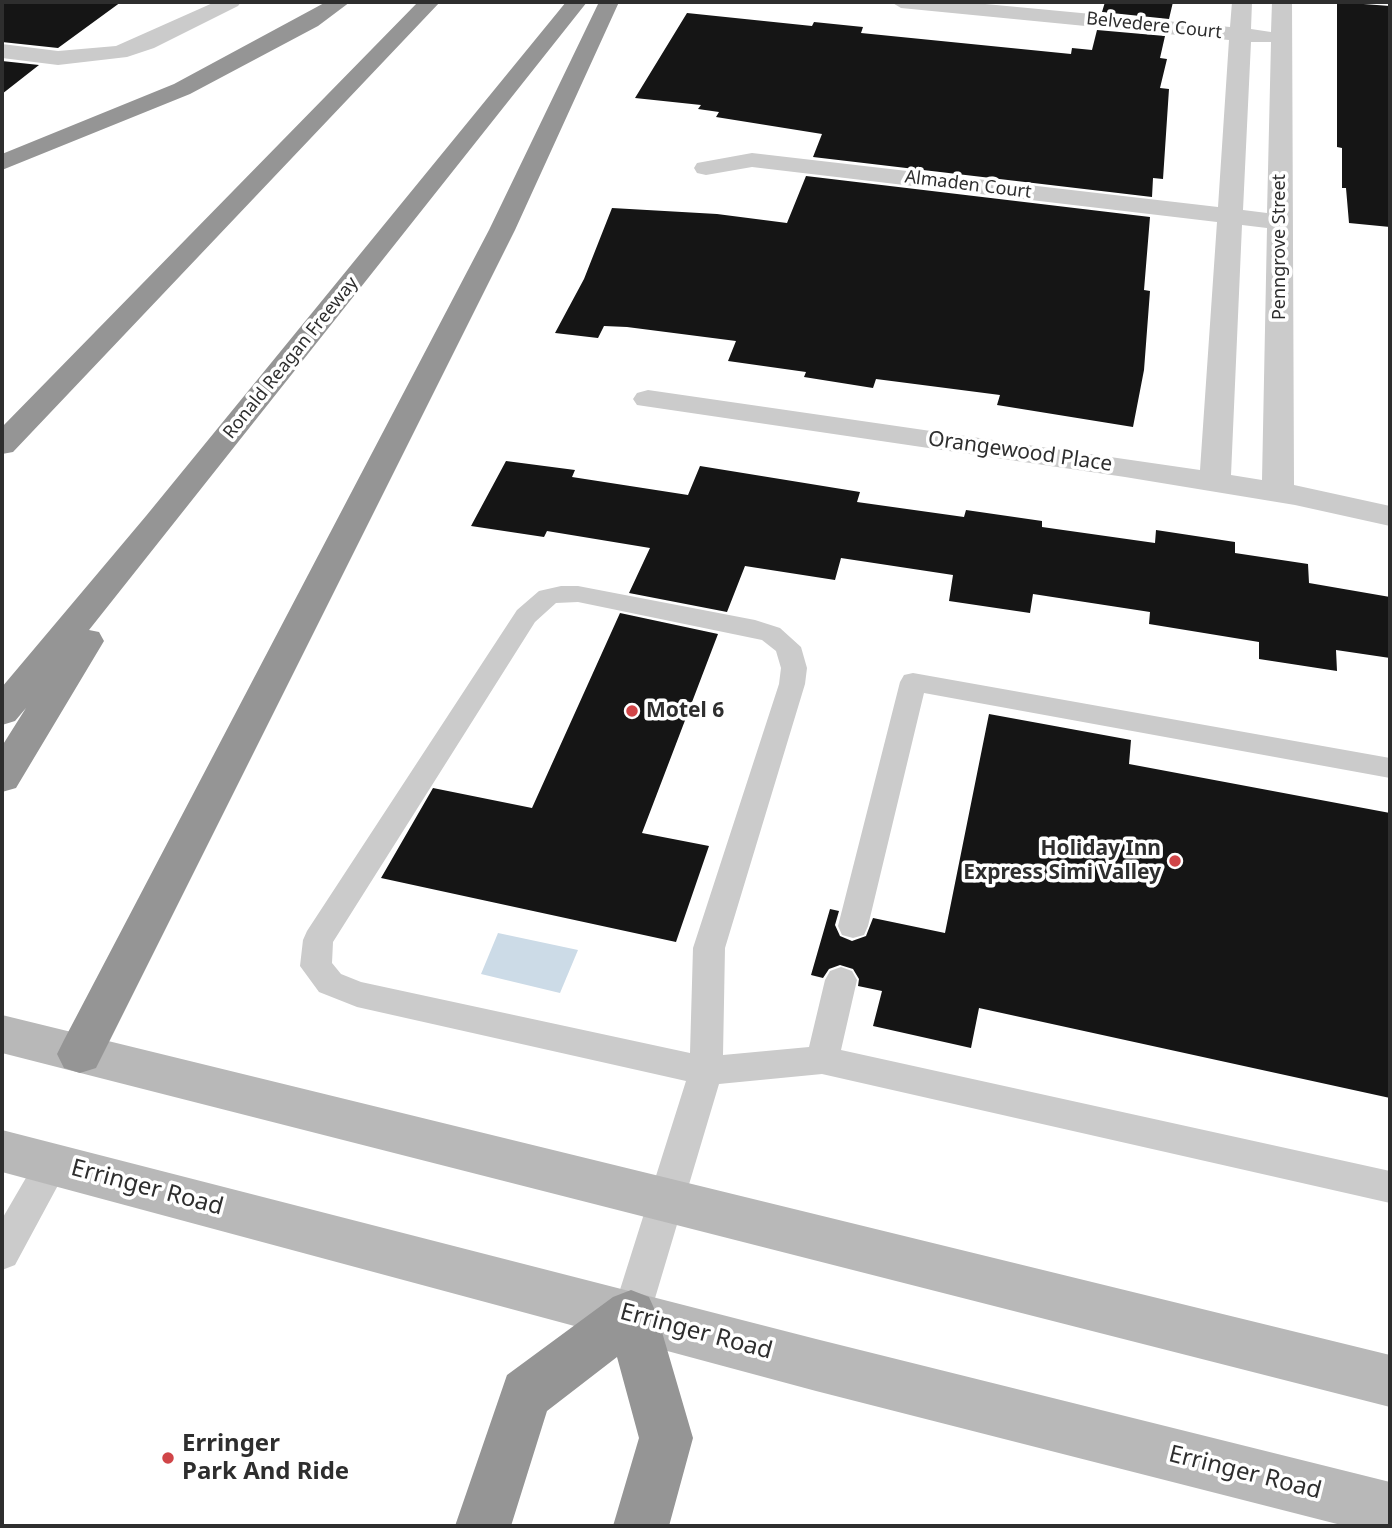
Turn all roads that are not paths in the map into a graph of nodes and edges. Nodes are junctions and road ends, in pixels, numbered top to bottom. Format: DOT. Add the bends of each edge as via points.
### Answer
graph roads {
  1 [pos="231,2"];
  2 [pos="340,2"];
  3 [pos="430,2"];
  4 [pos="577,2"];
  5 [pos="609,2"];
  6 [pos="901,2"];
  7 [pos="1242,2"];
  8 [pos="1282,2"];
  9 [pos="1240,35"];
  10 [pos="1280,39"];
  11 [pos="2,51"];
  12 [pos="2,163"];
  13 [pos="706,168"];
  14 [pos="1230,215"];
  15 [pos="1280,222"];
  16 [pos="648,399"];
  17 [pos="2,445"];
  18 [pos="1215,482"];
  19 [pos="1278,492"];
  20 [pos="1390,516"];
  21 [pos="158,523"];
  22 [pos="2,712"];
  23 [pos="1390,768"];
  24 [pos="2,778"];
  25 [pos="853,926"];
  26 [pos="841,980"];
  27 [pos="2,1034"];
  28 [pos="80,1054"];
  29 [pos="822,1060"];
  30 [pos="706,1071"];
  31 [pos="2,1151"];
  32 [pos="53,1163"];
  33 [pos="1390,1187"];
  34 [pos="666,1199"];
  35 [pos="2,1253"];
  36 [pos="631,1315"];
  37 [pos="1390,1381"];
  38 [pos="1390,1510"];
  39 [pos="483,1526"];
  40 [pos="641,1526"];
  1 -- 11 [label="street" via="119,52 58,58"];
  2 -- 12 [label="highway" via="182,89"];
  3 -- 17 [label="highway"];
  4 -- 21 [label="highway, Ronald Reagan Freeway"];
  5 -- 28 [label="highway" via="502,230"];
  6 -- 9 [label="street, Belvedere Court"];
  7 -- 9 [label="street"];
  8 -- 10 [label="street, Penngrove Street"];
  9 -- 10 [label="street, Belvedere Court"];
  9 -- 14 [label="street"];
  10 -- 15 [label="street, Penngrove Street"];
  13 -- 14 [label="street, Almaden Court" via="752,160"];
  14 -- 15 [label="street, Almaden Court"];
  14 -- 18 [label="street"];
  15 -- 19 [label="street, Penngrove Street"];
  16 -- 18 [label="street, Orangewood Place"];
  18 -- 19 [label="street, Orangewood Place"];
  19 -- 20 [label="street, Orangewood Place"];
  21 -- 22 [label="highway, Ronald Reagan Freeway"];
  21 -- 24 [label="highway"];
  23 -- 25 [label="lane" via="913,682"];
  26 -- 29 [label="lane"];
  27 -- 28 [label="main road"];
  28 -- 34 [label="main road"];
  29 -- 30 [label="lane"];
  29 -- 33 [label="lane"];
  30 -- 30 [label="lane" via="709,948 792,684 788,647 755,629 578,594 548,597 526,616 318,940 316,967 330,983 357,994"];
  30 -- 34 [label="lane"];
  31 -- 32 [label="main road, Erringer Road"];
  32 -- 35 [label="lane"];
  32 -- 36 [label="main road, Erringer Road"];
  34 -- 36 [label="lane"];
  34 -- 37 [label="main road"];
  36 -- 38 [label="main road, Erringer Road"];
  36 -- 39 [label="highway" via="526,1394"];
  36 -- 40 [label="highway" via="666,1438"];
}
